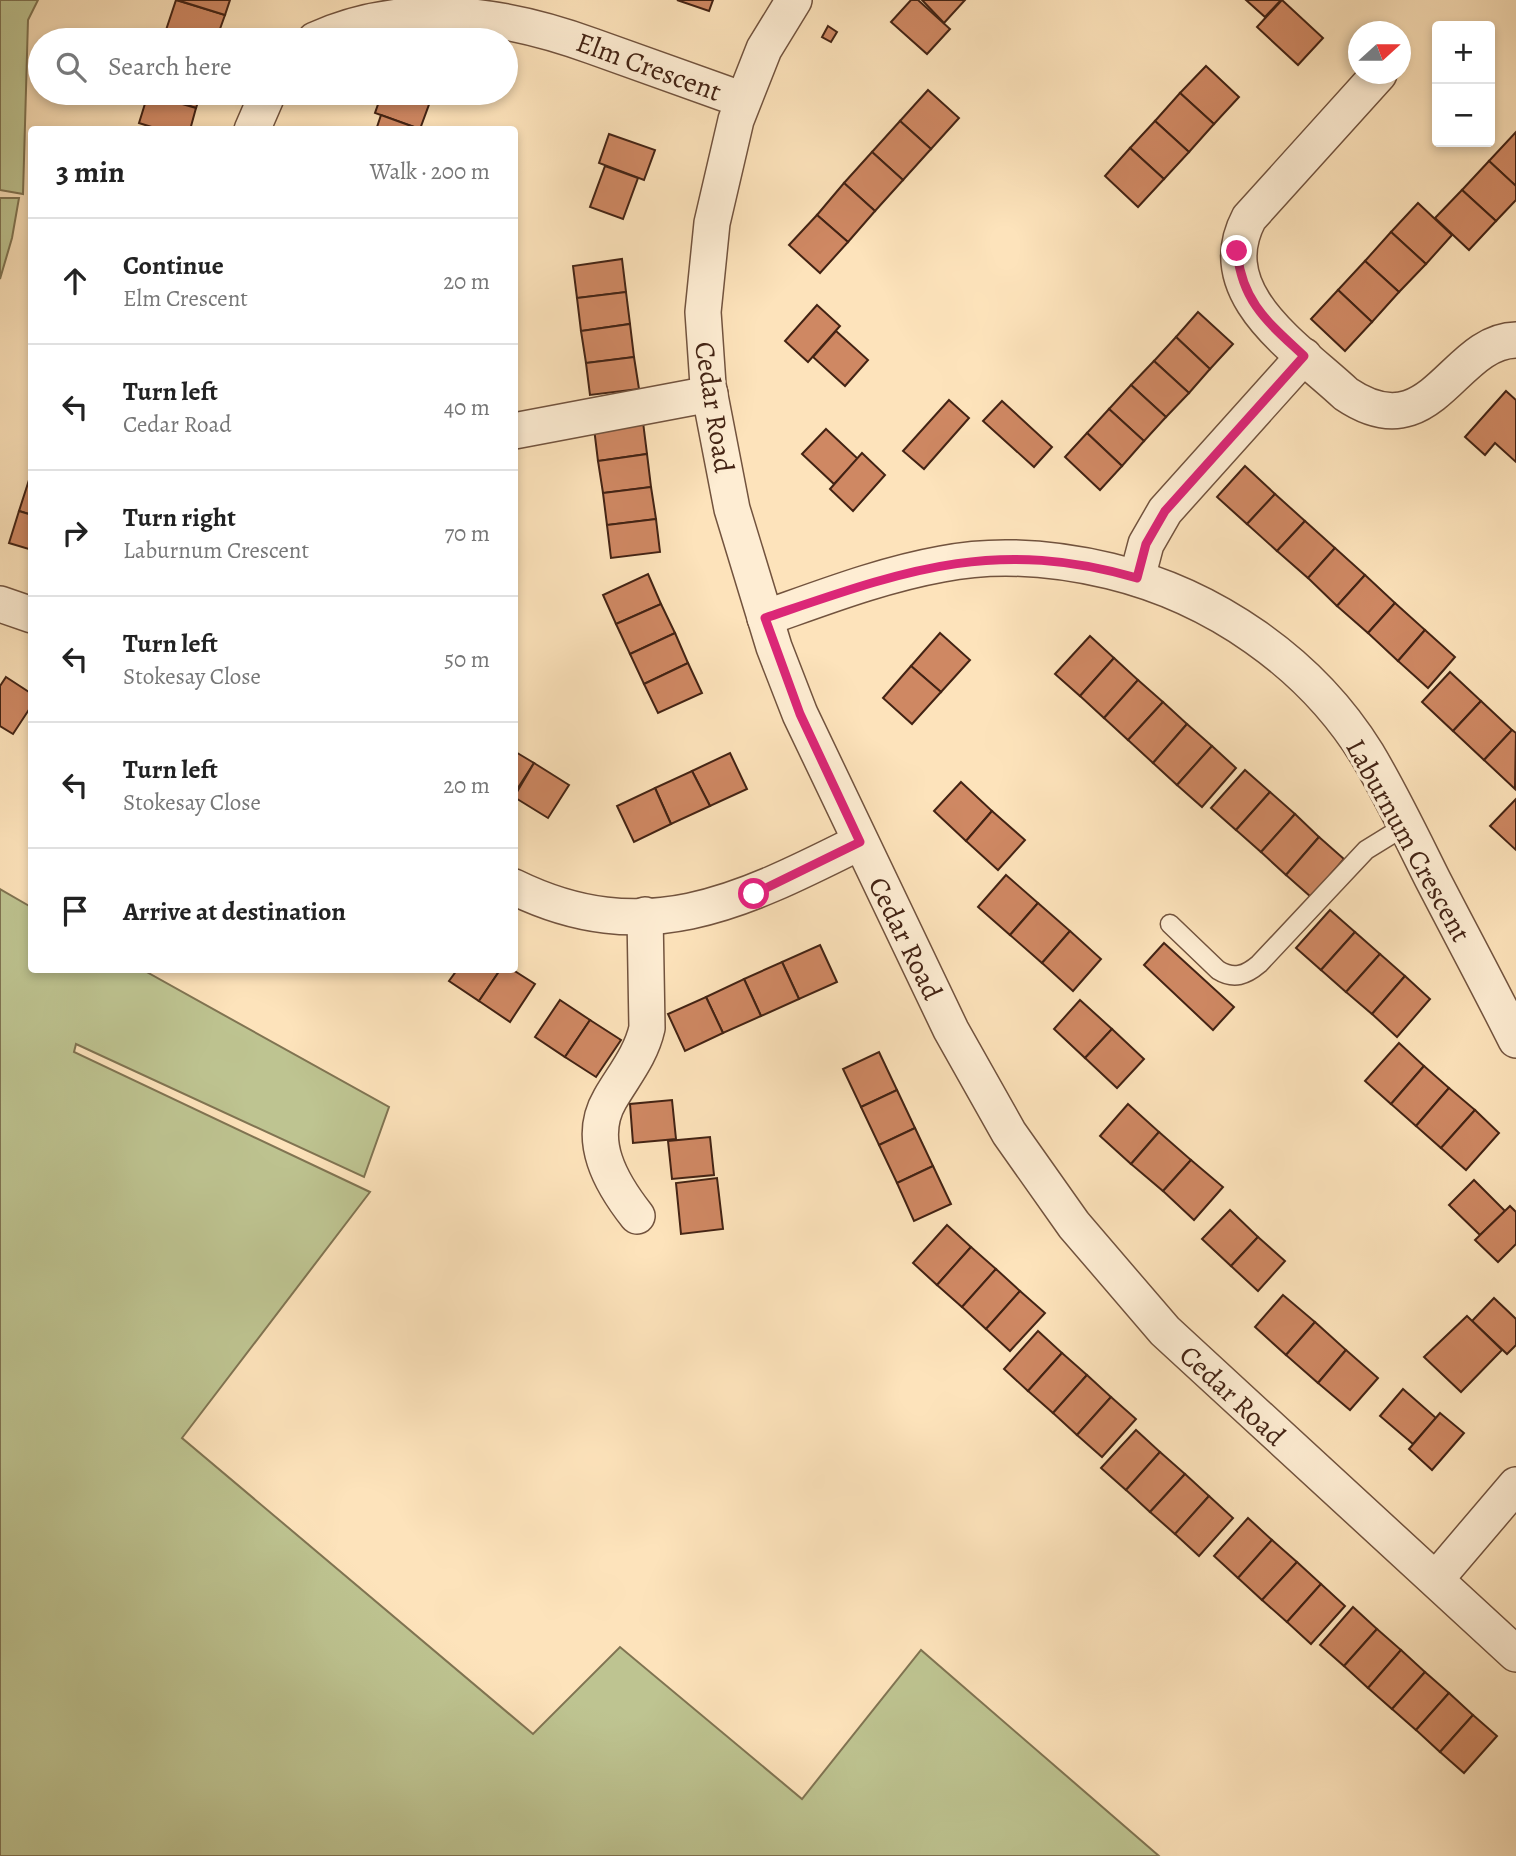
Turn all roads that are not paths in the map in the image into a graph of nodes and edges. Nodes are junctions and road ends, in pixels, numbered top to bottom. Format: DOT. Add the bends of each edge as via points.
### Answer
graph roads {
  1 [pos="794,0"];
  2 [pos="349,8"];
  3 [pos="327,28"];
  4 [pos="1370,84"];
  5 [pos="743,100"];
  6 [pos="263,105"];
  7 [pos="254,126"];
  8 [pos="1516,340"];
  9 [pos="1304,356"];
  10 [pos="710,394"];
  11 [pos="518,430"];
  12 [pos="1137,578"];
  13 [pos="0,604"];
  14 [pos="28,614"];
  15 [pos="765,618"];
  16 [pos="1405,826"];
  17 [pos="860,842"];
  18 [pos="518,888"];
  19 [pos="645,915"];
  20 [pos="1170,924"];
  21 [pos="1516,1040"];
  22 [pos="637,1216"];
  23 [pos="1516,1485"];
  24 [pos="1436,1578"];
  25 [pos="1516,1654"];
  1 -- 5 [label="street, Cedar Road" via="764,49"];
  2 -- 3 [label="street, Elm Crescent"];
  2 -- 5 [label="street, Elm Crescent" via="401,3 480,7"];
  4 -- 9 [label="street" via="1261,201 1240,235 1239,272 1248,294 1259,313"];
  5 -- 10 [label="street, Cedar Road" via="721,174 705,275 704,349"];
  6 -- 7 [label="street"];
  8 -- 9 [label="street" via="1493,344 1434,395 1395,410 1361,404"];
  9 -- 12 [label="street" via="1165,511 1146,544"];
  10 -- 11 [label="street"];
  10 -- 15 [label="street, Cedar Road" via="732,509"];
  12 -- 15 [label="street, Laburnum Crescent" via="1060,562 982,559 943,563"];
  12 -- 16 [label="street, Laburnum Crescent" via="1235,623 1294,670 1324,699 1366,753"];
  13 -- 14 [label="street"];
  15 -- 17 [label="street, Cedar Road" via="800,714"];
  16 -- 20 [label="lane" via="1366,850 1259,964 1242,975 1218,970"];
  16 -- 21 [label="street, Laburnum Crescent"];
  17 -- 19 [label="street" via="727,903"];
  17 -- 24 [label="street, Cedar Road" via="977,1078 1034,1171 1082,1235 1165,1331"];
  18 -- 19 [label="street" via="574,909"];
  19 -- 22 [label="street" via="647,1028 643,1045 610,1099 599,1127 612,1178"];
  23 -- 24 [label="street"];
  24 -- 25 [label="street, Cedar Road"];
}
